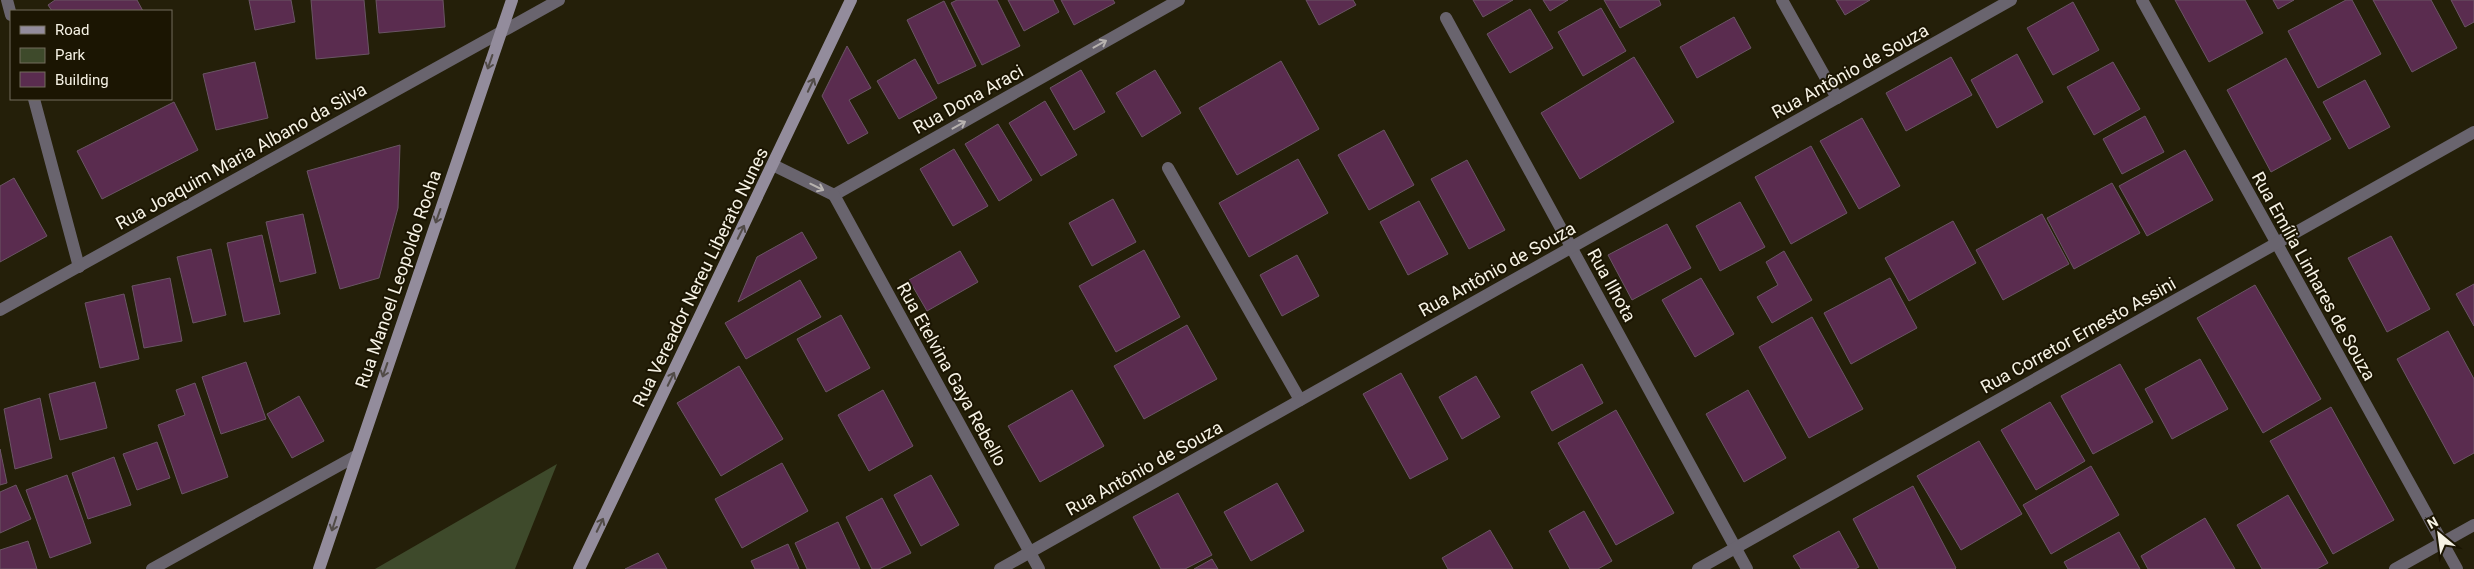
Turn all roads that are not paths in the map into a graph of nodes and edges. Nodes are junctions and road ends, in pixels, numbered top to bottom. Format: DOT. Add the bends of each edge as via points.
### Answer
graph roads {
  1 [pos="512,0"];
  2 [pos="559,0"];
  3 [pos="852,0"];
  4 [pos="1179,0"];
  5 [pos="1782,0"];
  6 [pos="2011,0"];
  7 [pos="2142,0"];
  8 [pos="1446,18"];
  9 [pos="500,33"];
  10 [pos="1837,98"];
  11 [pos="34,100"];
  12 [pos="2474,132"];
  13 [pos="773,165"];
  14 [pos="1168,168"];
  15 [pos="834,195"];
  16 [pos="2276,243"];
  17 [pos="1571,248"];
  18 [pos="79,267"];
  19 [pos="0,310"];
  20 [pos="1300,400"];
  21 [pos="356,456"];
  22 [pos="2474,525"];
  23 [pos="2442,543"];
  24 [pos="1736,548"];
  25 [pos="1029,552"];
  26 [pos="152,569"];
  27 [pos="319,569"];
  28 [pos="579,569"];
  29 [pos="1000,569"];
  30 [pos="1039,569"];
  31 [pos="1698,569"];
  32 [pos="1747,569"];
  33 [pos="2395,569"];
  34 [pos="2457,569"];
  1 -- 9 [label="main road, Rua Manoel Leopoldo Rocha"];
  2 -- 9 [label="street, Rua Joaquim Maria Albano da Silva"];
  13 -- 3 [label="main road, Rua Vereador Nereu Liberato Nunes, one-way"];
  15 -- 4 [label="street, Rua Dona Araci, one-way"];
  5 -- 10 [label="street"];
  6 -- 10 [label="street, Rua Antônio de Souza"];
  7 -- 16 [label="street, Rua Emília Linhares de Souza"];
  8 -- 17 [label="street, Rua Ilhota"];
  9 -- 18 [label="street, Rua Joaquim Maria Albano da Silva"];
  9 -- 21 [label="main road, Rua Manoel Leopoldo Rocha, one-way"];
  10 -- 17 [label="street, Rua Antônio de Souza"];
  11 -- 18 [label="street"];
  12 -- 16 [label="street, Rua Corretor Ernesto Assini"];
  13 -- 15 [label="street, one-way"];
  28 -- 13 [label="main road, Rua Vereador Nereu Liberato Nunes, one-way"];
  14 -- 20 [label="street"];
  15 -- 25 [label="street, Rua Etelvina Gaya Rebello"];
  16 -- 23 [label="street, Rua Emília Linhares de Souza"];
  16 -- 24 [label="street, Rua Corretor Ernesto Assini"];
  17 -- 20 [label="street, Rua Antônio de Souza"];
  17 -- 24 [label="street, Rua Ilhota"];
  18 -- 19 [label="street, Rua Joaquim Maria Albano da Silva"];
  20 -- 25 [label="street, Rua Antônio de Souza"];
  21 -- 26 [label="street"];
  21 -- 27 [label="main road, Rua Manoel Leopoldo Rocha, one-way"];
  22 -- 23 [label="street"];
  23 -- 33 [label="street"];
  23 -- 34 [label="street, Rua Emília Linhares de Souza"];
  24 -- 31 [label="street, Rua Corretor Ernesto Assini"];
  24 -- 32 [label="street, Rua Ilhota"];
  25 -- 29 [label="street, Rua Antônio de Souza"];
  25 -- 30 [label="street, Rua Etelvina Gaya Rebello"];
}
